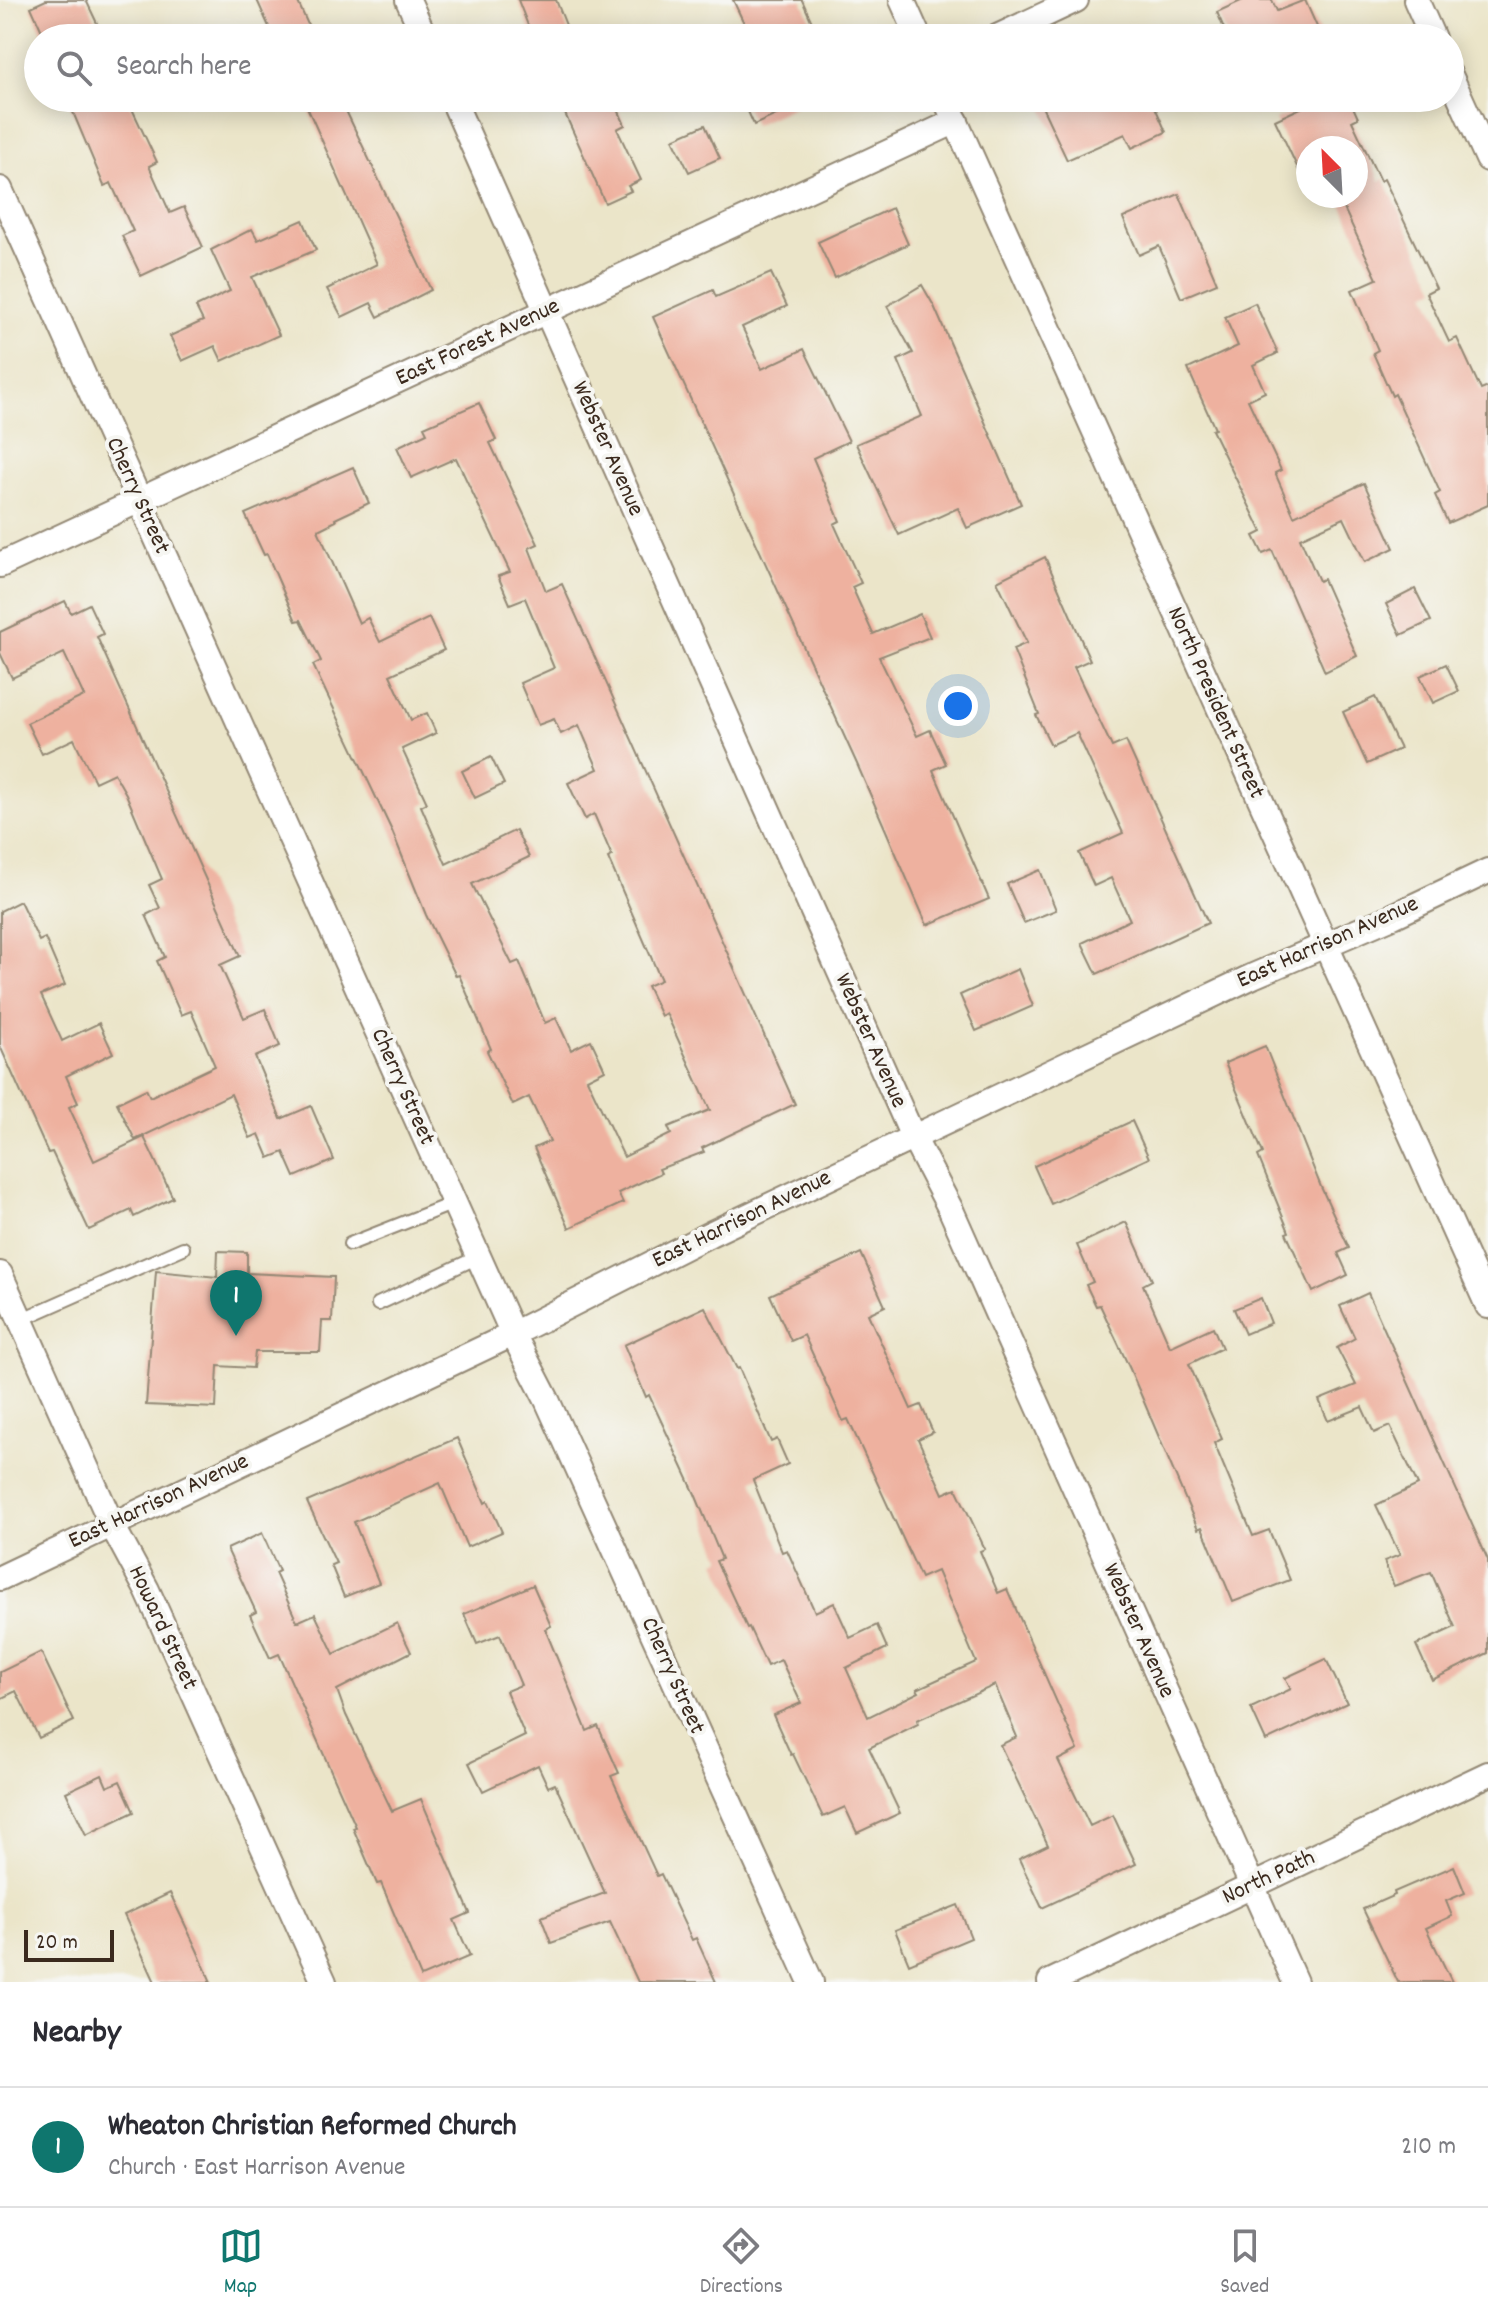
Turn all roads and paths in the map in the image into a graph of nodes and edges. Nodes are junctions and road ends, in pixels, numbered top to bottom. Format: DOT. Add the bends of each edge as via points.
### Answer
graph roads {
  1 [pos="408,0"];
  2 [pos="902,0"];
  3 [pos="1076,0"];
  4 [pos="1416,0"];
  5 [pos="419,24"];
  6 [pos="913,24"];
  7 [pos="1025,24"];
  8 [pos="1427,24"];
  9 [pos="1464,106"];
  10 [pos="458,112"];
  11 [pos="952,112"];
  12 [pos="956,121"];
  13 [pos="1488,159"];
  14 [pos="0,189"];
  15 [pos="545,312"];
  16 [pos="139,501"];
  17 [pos="0,565"];
  18 [pos="1488,871"];
  19 [pos="1324,946"];
  20 [pos="913,1137"];
  21 [pos="454,1203"];
  22 [pos="350,1244"];
  23 [pos="183,1248"];
  24 [pos="478,1257"];
  25 [pos="0,1274"];
  26 [pos="378,1304"];
  27 [pos="1488,1306"];
  28 [pos="20,1320"];
  29 [pos="513,1334"];
  30 [pos="112,1525"];
  31 [pos="0,1578"];
  32 [pos="1488,1774"];
  33 [pos="1252,1886"];
  34 [pos="324,1982"];
  35 [pos="811,1982"];
  36 [pos="1050,1982"];
  37 [pos="1295,1982"];
  1 -- 5 [label="street"];
  2 -- 6 [label="street"];
  3 -- 7 [label="street"];
  4 -- 8 [label="street"];
  9 -- 13 [label="street"];
  10 -- 15 [label="street, Webster Avenue"];
  11 -- 12 [label="street, North President Street"];
  12 -- 15 [label="street, East Forest Avenue"];
  12 -- 19 [label="street, North President Street"];
  14 -- 16 [label="street, Cherry Street"];
  15 -- 16 [label="street, East Forest Avenue"];
  15 -- 20 [label="street, Webster Avenue"];
  16 -- 17 [label="street, East Forest Avenue"];
  16 -- 21 [label="street, Cherry Street"];
  18 -- 19 [label="street, East Harrison Avenue"];
  19 -- 20 [label="street, East Harrison Avenue"];
  19 -- 27 [label="street, North President Street"];
  20 -- 29 [label="street, East Harrison Avenue"];
  20 -- 33 [label="street, Webster Avenue" via="957,1224"];
  21 -- 22 [label="lane"];
  21 -- 24 [label="street, Cherry Street"];
  23 -- 28 [label="lane"];
  24 -- 26 [label="lane"];
  24 -- 29 [label="street, Cherry Street"];
  25 -- 28 [label="street, Howard Street"];
  28 -- 30 [label="street, Howard Street"];
  29 -- 30 [label="street, East Harrison Avenue"];
  29 -- 35 [label="street, Cherry Street"];
  30 -- 31 [label="street, East Harrison Avenue"];
  30 -- 34 [label="street, Howard Street" via="147,1590"];
  32 -- 33 [label="street, North Path"];
  33 -- 36 [label="street, North Path"];
  33 -- 37 [label="street, Webster Avenue"];
}
